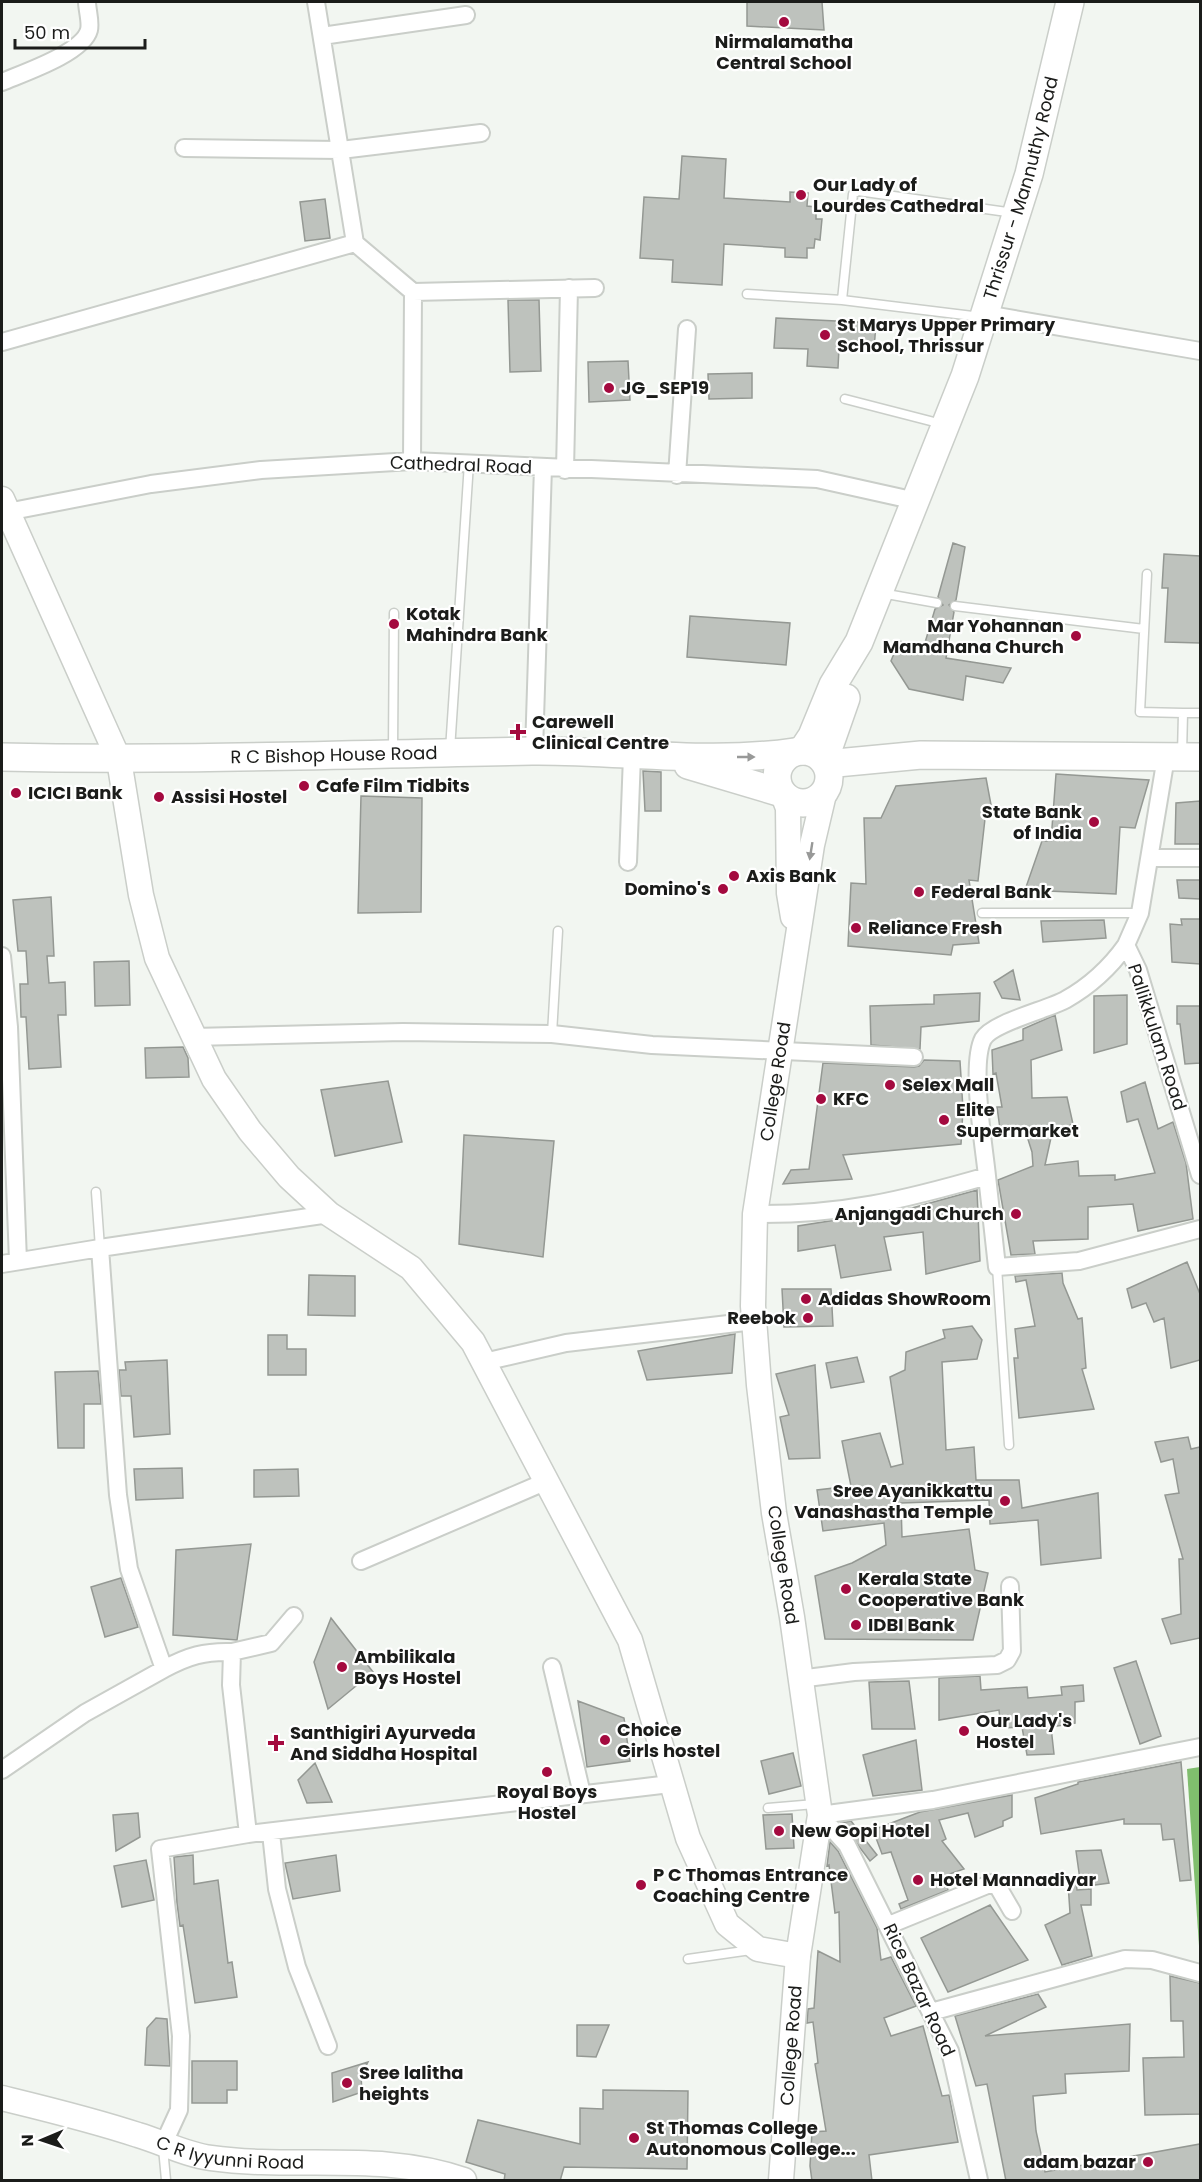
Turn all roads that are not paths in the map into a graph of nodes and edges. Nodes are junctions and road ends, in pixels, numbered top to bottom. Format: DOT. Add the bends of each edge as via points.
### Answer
graph roads {
  1 [pos="87,2"];
  2 [pos="316,2"];
  3 [pos="1070,2"];
  4 [pos="466,15"];
  5 [pos="322,36"];
  6 [pos="2,82"];
  7 [pos="481,133"];
  8 [pos="184,148"];
  9 [pos="341,150"];
  10 [pos="1016,214"];
  11 [pos="355,243"];
  12 [pos="569,288"];
  13 [pos="595,288"];
  14 [pos="413,292"];
  15 [pos="747,294"];
  16 [pos="842,300"];
  17 [pos="984,316"];
  18 [pos="687,329"];
  19 [pos="2,342"];
  20 [pos="1200,351"];
  21 [pos="845,399"];
  22 [pos="946,425"];
  23 [pos="412,461"];
  24 [pos="469,463"];
  25 [pos="543,467"];
  26 [pos="565,470"];
  27 [pos="677,475"];
  28 [pos="916,501"];
  29 [pos="4,505"];
  30 [pos="1147,574"];
  31 [pos="880,592"];
  32 [pos="937,603"];
  33 [pos="955,606"];
  34 [pos="394,613"];
  35 [pos="1144,629"];
  36 [pos="1183,713"];
  37 [pos="1200,713"];
  38 [pos="534,751"];
  39 [pos="450,754"];
  40 [pos="393,755"];
  41 [pos="632,756"];
  42 [pos="2,757"];
  43 [pos="667,758"];
  44 [pos="119,760"];
  45 [pos="1187,760"];
  46 [pos="816,768"];
  47 [pos="783,794"];
  48 [pos="1150,858"];
  49 [pos="1200,858"];
  50 [pos="627,862"];
  51 [pos="1140,912"];
  52 [pos="982,913"];
  53 [pos="558,931"];
  54 [pos="1126,945"];
  55 [pos="797,949"];
  56 [pos="2,956"];
  57 [pos="4,1004"];
  58 [pos="552,1034"];
  59 [pos="193,1037"];
  60 [pos="782,1050"];
  61 [pos="914,1057"];
  62 [pos="7,1098"];
  63 [pos="1199,1168"];
  64 [pos="987,1176"];
  65 [pos="96,1192"];
  66 [pos="329,1214"];
  67 [pos="755,1214"];
  68 [pos="1200,1229"];
  69 [pos="100,1248"];
  70 [pos="10,1262"];
  71 [pos="997,1267"];
  72 [pos="754,1321"];
  73 [pos="484,1362"];
  74 [pos="1009,1445"];
  75 [pos="547,1481"];
  76 [pos="361,1561"];
  77 [pos="1010,1586"];
  78 [pos="294,1616"];
  79 [pos="232,1652"];
  80 [pos="552,1667"];
  81 [pos="164,1669"];
  82 [pos="799,1679"];
  83 [pos="1200,1747"];
  84 [pos="2,1770"];
  85 [pos="670,1784"];
  86 [pos="582,1794"];
  87 [pos="768,1808"];
  88 [pos="820,1809"];
  89 [pos="271,1833"];
  90 [pos="248,1834"];
  91 [pos="1012,1911"];
  92 [pos="889,1925"];
  93 [pos="758,1949"];
  94 [pos="798,1956"];
  95 [pos="688,1959"];
  96 [pos="1200,1973"];
  97 [pos="931,2012"];
  98 [pos="328,2046"];
  99 [pos="2,2098"];
  100 [pos="163,2145"];
  101 [pos="166,2181"];
  102 [pos="464,2181"];
  103 [pos="781,2181"];
  104 [pos="979,2181"];
  1 -- 6 [label="street" via="89,29 80,43 47,63"];
  2 -- 5 [label="street"];
  3 -- 10 [label="main road, Thrissur - Mannuthy Road"];
  4 -- 5 [label="street"];
  5 -- 9 [label="street"];
  7 -- 9 [label="street"];
  8 -- 9 [label="street"];
  9 -- 11 [label="street"];
  10 -- 16 [label="lane" via="858,191 853,194"];
  10 -- 17 [label="main road, Thrissur - Mannuthy Road"];
  11 -- 14 [label="street"];
  11 -- 19 [label="street"];
  12 -- 13 [label="street"];
  12 -- 14 [label="street"];
  12 -- 26 [label="street"];
  14 -- 23 [label="street"];
  15 -- 16 [label="lane"];
  16 -- 17 [label="lane"];
  17 -- 20 [label="street"];
  17 -- 22 [label="main road, Thrissur - Mannuthy Road"];
  18 -- 27 [label="street"];
  21 -- 22 [label="lane"];
  22 -- 28 [label="main road, Thrissur - Mannuthy Road"];
  23 -- 24 [label="street, Cathedral Road"];
  23 -- 29 [label="street, Cathedral Road" via="261,470"];
  24 -- 25 [label="street, Cathedral Road"];
  24 -- 39 [label="lane"];
  25 -- 26 [label="street, Cathedral Road"];
  25 -- 38 [label="street"];
  26 -- 27 [label="street, Cathedral Road"];
  27 -- 28 [label="street, Cathedral Road" via="817,479"];
  28 -- 31 [label="main road, Thrissur - Mannuthy Road"];
  29 -- 44 [label="street"];
  30 -- 35 [label="lane"];
  31 -- 32 [label="lane"];
  31 -- 46 [label="main road, Thrissur - Mannuthy Road" via="812,736"];
  33 -- 35 [label="lane"];
  34 -- 40 [label="lane"];
  35 -- 36 [label="lane" via="1140,712"];
  36 -- 37 [label="lane"];
  36 -- 45 [label="lane"];
  38 -- 39 [label="main road, R C Bishop House Road"];
  38 -- 41 [label="main road, R C Bishop House Road"];
  39 -- 40 [label="main road, R C Bishop House Road"];
  40 -- 44 [label="main road, R C Bishop House Road"];
  41 -- 43 [label="main road, R C Bishop House Road"];
  41 -- 50 [label="street"];
  42 -- 44 [label="main road, R C Bishop House Road"];
  43 -- 46 [label="main road, one-way" via="760,757"];
  43 -- 47 [label="main road"];
  44 -- 59 [label="street" via="141,895 157,958"];
  45 -- 46 [label="main road" via="921,755"];
  45 -- 48 [label="street, Pallikkulam Road"];
  46 -- 47 [label="main road" via="809,803 799,804"];
  46 -- 47 [label="main road, Thrissur - Mannuthy Road" via="781,762 778,786"];
  46 -- 55 [label="street, College Road, one-way" via="812,844"];
  47 -- 55 [label="street" via="788,808 789,893"];
  48 -- 49 [label="street"];
  48 -- 51 [label="street, Pallikkulam Road"];
  51 -- 52 [label="lane"];
  51 -- 54 [label="street, Pallikkulam Road"];
  53 -- 58 [label="lane"];
  54 -- 63 [label="street, Pallikkulam Road" via="1138,970"];
  54 -- 64 [label="street" via="1099,978 1067,999 992,1029 984,1038 979,1051"];
  55 -- 60 [label="street, College Road"];
  56 -- 57 [label="street"];
  57 -- 62 [label="street"];
  58 -- 59 [label="street" via="403,1032"];
  58 -- 60 [label="street" via="652,1045"];
  59 -- 66 [label="street" via="214,1079 250,1131 289,1177"];
  60 -- 61 [label="street"];
  60 -- 67 [label="street, College Road"];
  62 -- 70 [label="street"];
  64 -- 67 [label="street" via="863,1208 803,1215"];
  64 -- 71 [label="street"];
  65 -- 69 [label="lane"];
  66 -- 69 [label="street"];
  66 -- 73 [label="street" via="411,1268 473,1342"];
  67 -- 72 [label="street, College Road"];
  68 -- 71 [label="street" via="1079,1261"];
  69 -- 70 [label="street"];
  69 -- 81 [label="street" via="118,1495 129,1569"];
  71 -- 74 [label="lane"];
  72 -- 73 [label="street" via="566,1343"];
  72 -- 82 [label="street, College Road" via="774,1513"];
  73 -- 75 [label="street"];
  75 -- 76 [label="street"];
  75 -- 85 [label="street" via="630,1640"];
  77 -- 82 [label="street" via="1012,1651 1007,1660 997,1665 854,1672"];
  78 -- 79 [label="street" via="272,1643"];
  79 -- 81 [label="street" via="197,1654"];
  79 -- 90 [label="street" via="232,1696"];
  80 -- 86 [label="street"];
  81 -- 84 [label="street" via="85,1713"];
  82 -- 88 [label="street, College Road"];
  83 -- 88 [label="street" via="933,1800"];
  85 -- 86 [label="street"];
  85 -- 93 [label="street" via="688,1838 728,1924"];
  86 -- 89 [label="street"];
  87 -- 88 [label="lane"];
  88 -- 92 [label="street, Rice Bazar Road" via="847,1845"];
  88 -- 94 [label="street, College Road"];
  89 -- 90 [label="street"];
  89 -- 98 [label="street" via="277,1889 297,1967"];
  90 -- 100 [label="street" via="160,1849 181,2036 178,2110"];
  91 -- 92 [label="street" via="992,1882"];
  92 -- 97 [label="street, Rice Bazar Road"];
  93 -- 94 [label="street"];
  93 -- 95 [label="lane"];
  94 -- 103 [label="street, College Road"];
  96 -- 97 [label="street" via="1152,1960 1125,1959"];
  97 -- 104 [label="street, Rice Bazar Road" via="950,2051"];
  99 -- 100 [label="street, C R Iyyunni Road" via="63,2112"];
  100 -- 101 [label="lane"];
  100 -- 102 [label="street, C R Iyyunni Road" via="209,2158 253,2162 374,2162 432,2169"];
}
